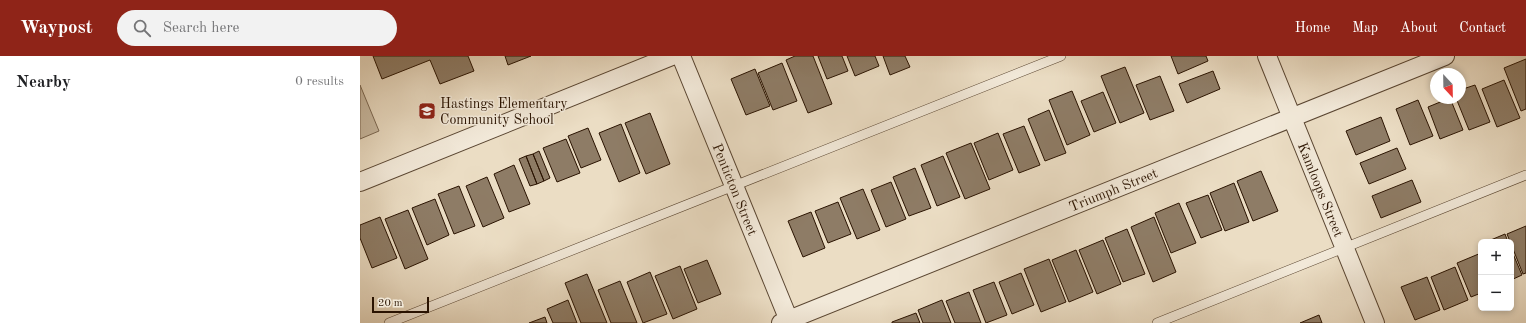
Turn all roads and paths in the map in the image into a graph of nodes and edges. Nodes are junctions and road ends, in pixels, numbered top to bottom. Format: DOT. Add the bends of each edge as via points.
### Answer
graph roads {
  1 [pos="672,56"];
  2 [pos="681,56"];
  3 [pos="1061,56"];
  4 [pos="1267,56"];
  5 [pos="1445,56"];
  6 [pos="1291,118"];
  7 [pos="1526,176"];
  8 [pos="360,182"];
  9 [pos="735,184"];
  10 [pos="1344,248"];
  11 [pos="787,322"];
  12 [pos="389,323"];
  13 [pos="1157,323"];
  14 [pos="1375,323"];
  1 -- 8 [label="street"];
  2 -- 9 [label="street, Penticton Street"];
  3 -- 9 [label="lane"];
  4 -- 6 [label="street, Kamloops Street"];
  5 -- 6 [label="street, Triumph Street"];
  6 -- 10 [label="street, Kamloops Street"];
  6 -- 11 [label="street, Triumph Street"];
  7 -- 10 [label="lane"];
  9 -- 11 [label="street, Penticton Street"];
  9 -- 12 [label="lane"];
  10 -- 13 [label="lane"];
  10 -- 14 [label="street, Kamloops Street"];
}
